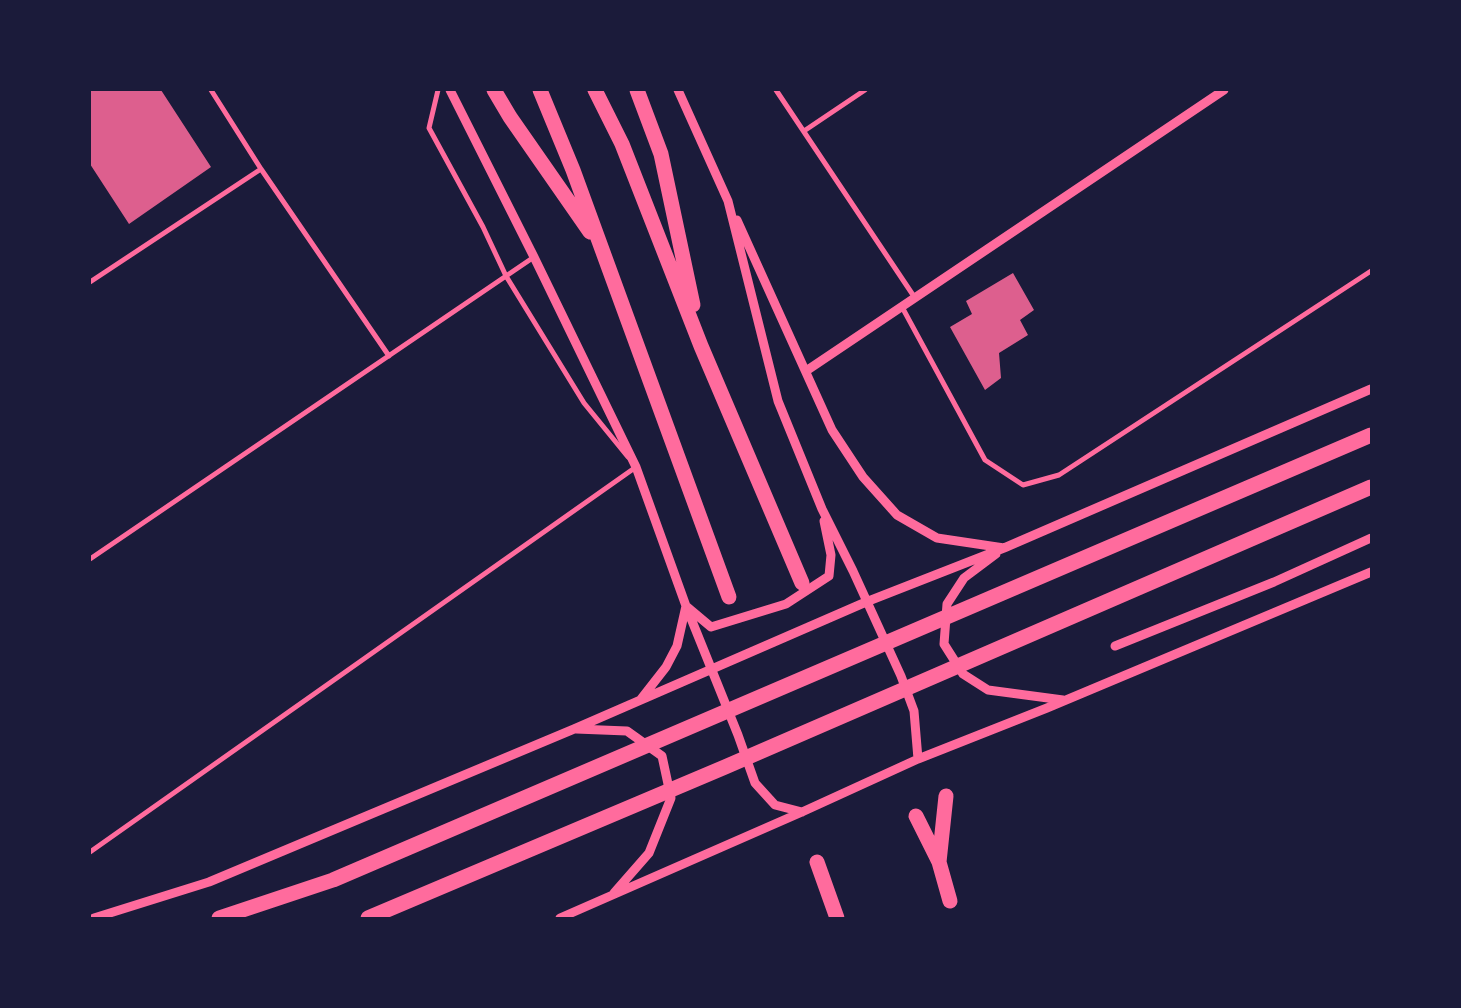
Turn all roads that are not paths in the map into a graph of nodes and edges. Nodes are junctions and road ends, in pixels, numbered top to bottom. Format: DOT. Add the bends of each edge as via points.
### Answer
graph roads {
  1 [pos="210,90"];
  2 [pos="438,90"];
  3 [pos="450,90"];
  4 [pos="494,90"];
  5 [pos="540,90"];
  6 [pos="596,90"];
  7 [pos="637,90"];
  8 [pos="678,90"];
  9 [pos="776,90"];
  10 [pos="865,90"];
  11 [pos="1224,90"];
  12 [pos="804,132"];
  13 [pos="261,169"];
  14 [pos="728,201"];
  15 [pos="601,247"];
  16 [pos="534,257"];
  17 [pos="1371,271"];
  18 [pos="506,276"];
  19 [pos="90,282"];
  20 [pos="915,298"];
  21 [pos="902,307"];
  22 [pos="701,346"];
  23 [pos="389,356"];
  24 [pos="806,372"];
  25 [pos="1371,389"];
  26 [pos="1371,435"];
  27 [pos="636,467"];
  28 [pos="1371,487"];
  29 [pos="822,509"];
  30 [pos="1371,538"];
  31 [pos="1004,548"];
  32 [pos="90,559"];
  33 [pos="1371,572"];
  34 [pos="802,583"];
  35 [pos="729,597"];
  36 [pos="866,602"];
  37 [pos="686,606"];
  38 [pos="1115,646"];
  39 [pos="710,670"];
  40 [pos="641,699"];
  41 [pos="1065,700"];
  42 [pos="574,729"];
  43 [pos="918,760"];
  44 [pos="946,796"];
  45 [pos="802,812"];
  46 [pos="916,816"];
  47 [pos="90,852"];
  48 [pos="817,862"];
  49 [pos="939,862"];
  50 [pos="612,895"];
  51 [pos="950,901"];
  52 [pos="94,918"];
  53 [pos="218,918"];
  54 [pos="368,918"];
  55 [pos="560,918"];
  56 [pos="837,918"];
  1 -- 13 [label="street"];
  2 -- 18 [label="street" via="429,128"];
  3 -- 16 [label="street"];
  4 -- 15 [label="highway"];
  5 -- 15 [label="highway"];
  6 -- 22 [label="highway" via="622,144"];
  7 -- 22 [label="highway" via="661,154"];
  8 -- 14 [label="street"];
  9 -- 12 [label="street"];
  10 -- 12 [label="street"];
  11 -- 20 [label="street"];
  12 -- 20 [label="street"];
  13 -- 19 [label="street"];
  13 -- 23 [label="street"];
  14 -- 24 [label="street"];
  14 -- 29 [label="street" via="778,401"];
  15 -- 35 [label="highway"];
  16 -- 18 [label="street"];
  16 -- 27 [label="street"];
  17 -- 21 [label="street" via="1059,475 1022,485 985,460"];
  18 -- 23 [label="street"];
  18 -- 27 [label="street" via="584,403"];
  20 -- 21 [label="street"];
  21 -- 24 [label="street"];
  22 -- 34 [label="highway"];
  23 -- 32 [label="street"];
  24 -- 31 [label="street" via="832,430 863,477 896,515 937,538"];
  25 -- 31 [label="street"];
  26 -- 53 [label="highway" via="333,880"];
  27 -- 37 [label="street"];
  27 -- 47 [label="street"];
  28 -- 54 [label="highway"];
  29 -- 36 [label="street"];
  29 -- 37 [label="street" via="831,555 829,576 786,604 711,627"];
  30 -- 38 [label="street" via="1274,582"];
  31 -- 36 [label="street"];
  31 -- 41 [label="street" via="964,578 948,604 944,644 963,674 988,690"];
  33 -- 41 [label="street"];
  36 -- 39 [label="street"];
  36 -- 43 [label="street" via="914,711"];
  37 -- 39 [label="street"];
  37 -- 40 [label="street" via="677,646 666,667"];
  39 -- 40 [label="street"];
  39 -- 45 [label="street" via="738,735 754,783 775,805"];
  40 -- 42 [label="street"];
  41 -- 43 [label="street"];
  42 -- 50 [label="street" via="627,731 662,756 671,798 649,853"];
  42 -- 52 [label="street" via="209,882"];
  43 -- 45 [label="street"];
  44 -- 49 [label="highway"];
  45 -- 50 [label="street"];
  46 -- 49 [label="highway"];
  48 -- 56 [label="highway"];
  49 -- 51 [label="highway"];
  50 -- 55 [label="street"];
}
